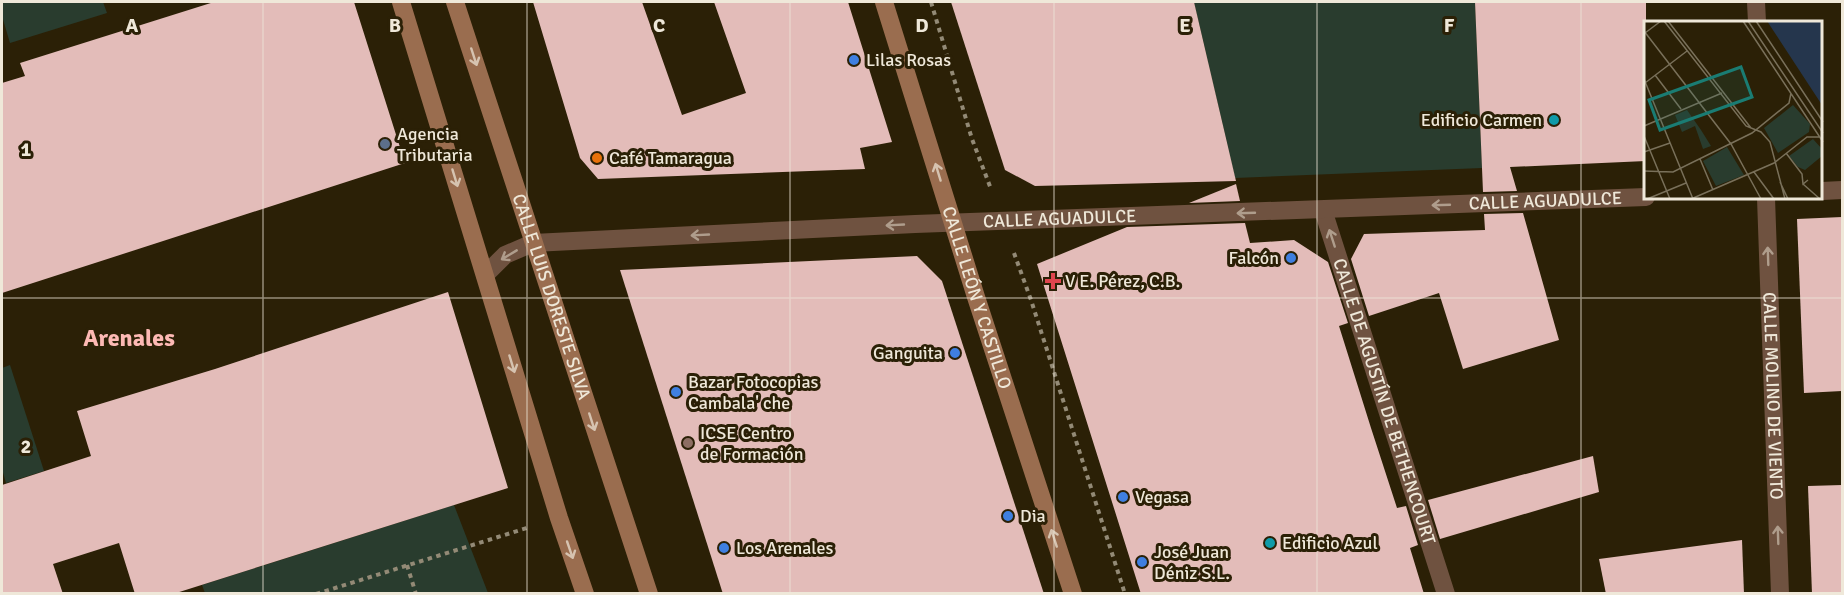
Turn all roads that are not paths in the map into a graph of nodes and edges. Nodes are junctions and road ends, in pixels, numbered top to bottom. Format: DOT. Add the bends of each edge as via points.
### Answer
graph roads {
  1 [pos="401,2"];
  2 [pos="455,2"];
  3 [pos="884,2"];
  4 [pos="1756,2"];
  5 [pos="1757,21"];
  6 [pos="1842,190"];
  7 [pos="1823,191"];
  8 [pos="1644,198"];
  9 [pos="1766,200"];
  10 [pos="1323,210"];
  11 [pos="954,223"];
  12 [pos="533,243"];
  13 [pos="485,275"];
  14 [pos="585,594"];
  15 [pos="649,594"];
  16 [pos="1072,594"];
  17 [pos="1446,594"];
  18 [pos="1780,594"];
  1 -- 13 [label="street, one-way"];
  2 -- 12 [label="street, CALLE LUIS DORESTE SILVA, one-way"];
  11 -- 3 [label="street, CALLE LEÓN Y CASTILLO, one-way"];
  4 -- 5 [label="street"];
  6 -- 7 [label="street"];
  8 -- 10 [label="street, CALLE AGUADULCE, one-way"];
  18 -- 9 [label="street, CALLE MOLINO DE VIENTO, one-way"];
  10 -- 11 [label="street, CALLE AGUADULCE, one-way"];
  17 -- 10 [label="street, CALLE DE AGUSTÍN DE BETHENCOURT, one-way"];
  11 -- 12 [label="street, CALLE AGUADULCE, one-way"];
  16 -- 11 [label="street, CALLE LEÓN Y CASTILLO, one-way"];
  12 -- 13 [label="street, CALLE AGUADULCE, one-way" via="506,255"];
  12 -- 15 [label="street, CALLE LUIS DORESTE SILVA, one-way"];
  13 -- 14 [label="street, one-way"];
}
